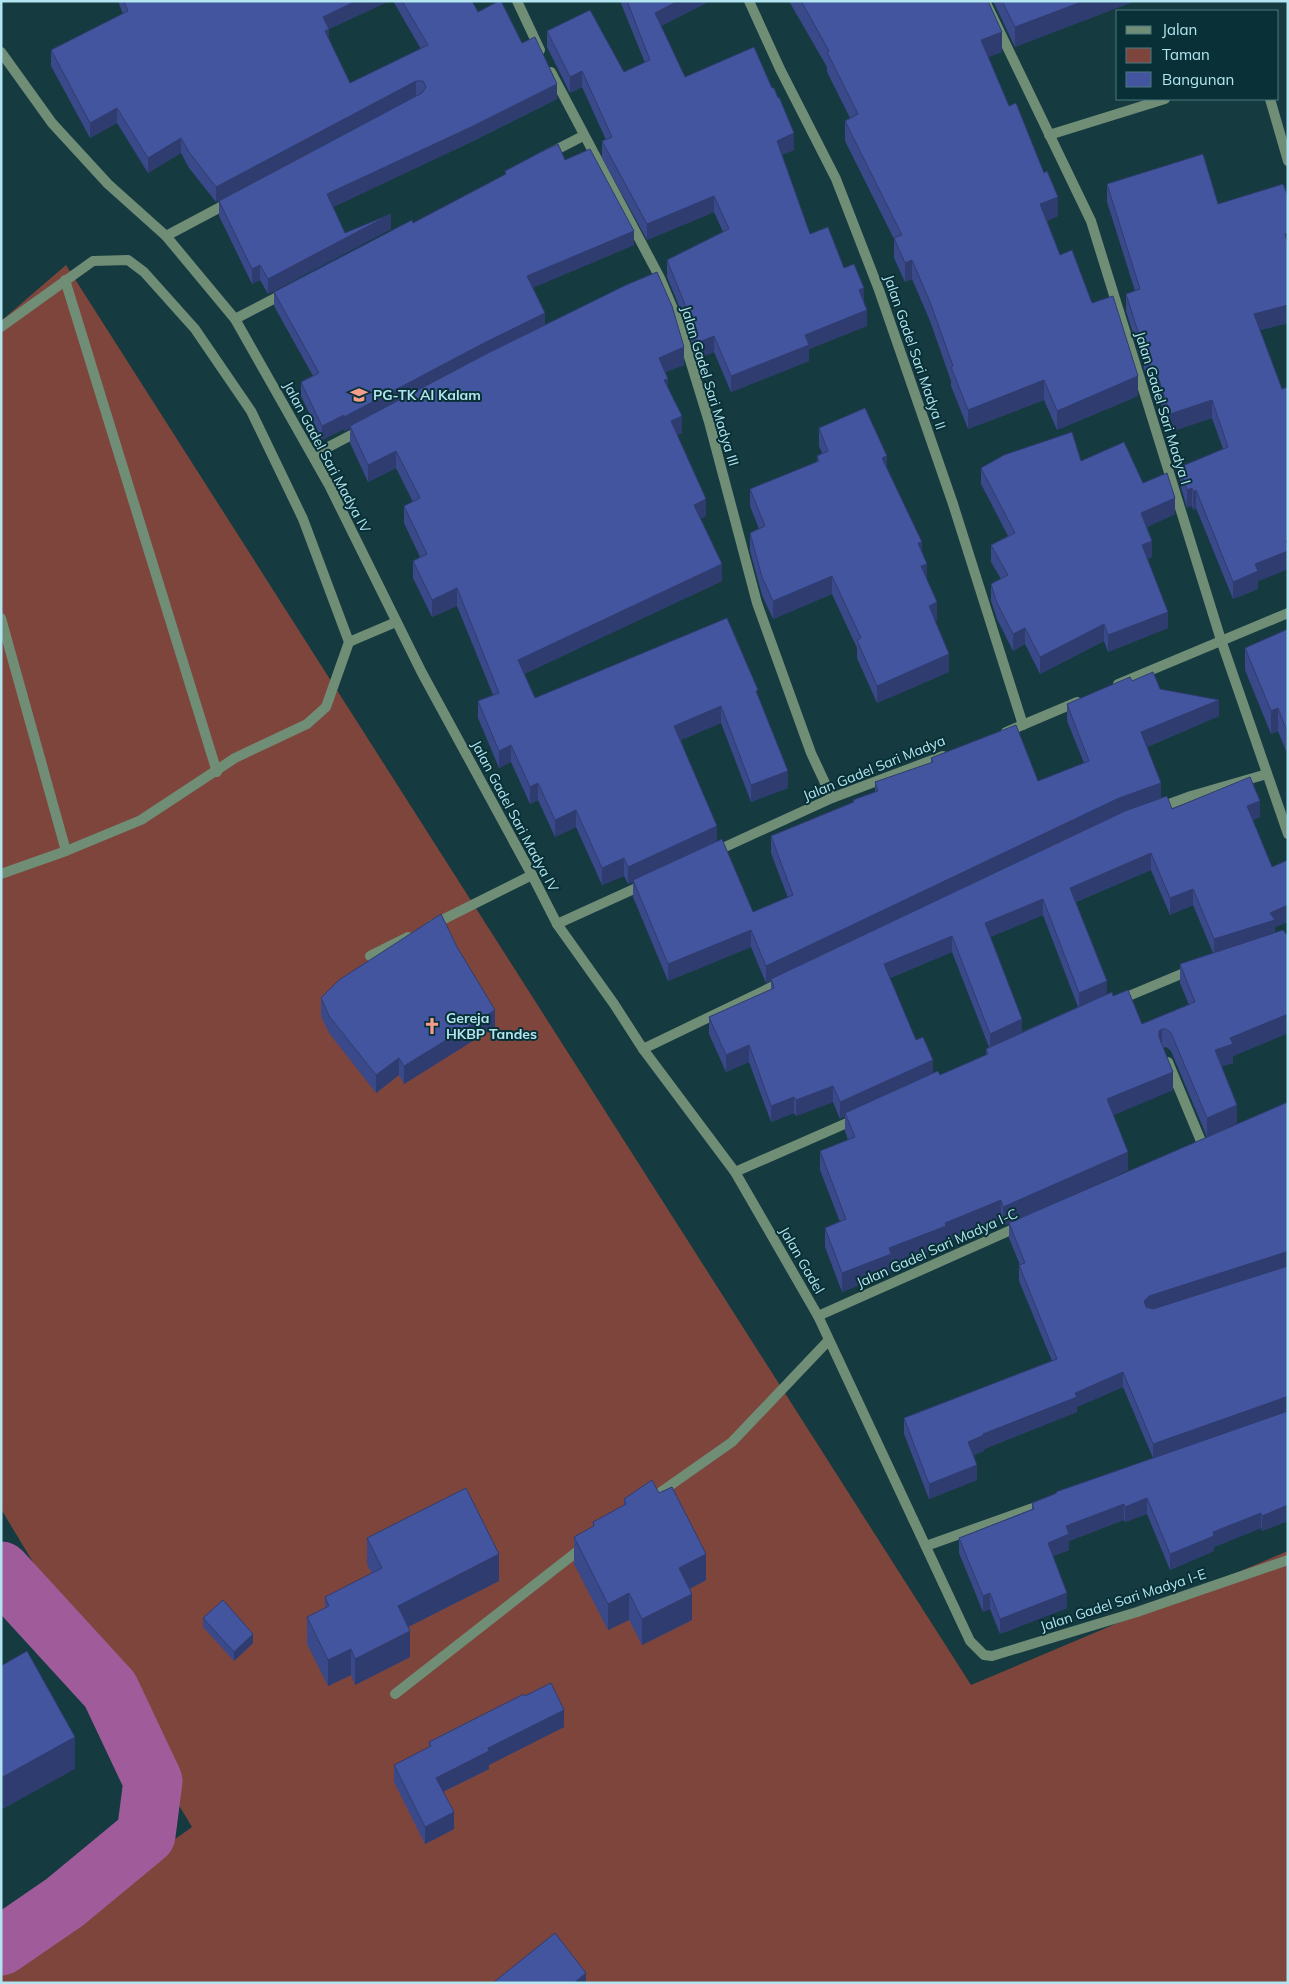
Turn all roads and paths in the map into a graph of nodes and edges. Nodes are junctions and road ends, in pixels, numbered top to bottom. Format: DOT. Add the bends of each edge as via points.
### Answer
graph roads {
  1 [pos="517,1"];
  2 [pos="749,1"];
  3 [pos="986,1"];
  4 [pos="1,52"];
  5 [pos="1162,100"];
  6 [pos="1270,100"];
  7 [pos="1049,135"];
  8 [pos="583,136"];
  9 [pos="540,159"];
  10 [pos="1288,161"];
  11 [pos="236,199"];
  12 [pos="166,236"];
  13 [pos="65,280"];
  14 [pos="296,287"];
  15 [pos="236,319"];
  16 [pos="1,327"];
  17 [pos="373,423"];
  18 [pos="313,455"];
  19 [pos="1288,613"];
  20 [pos="1,618"];
  21 [pos="396,622"];
  22 [pos="1221,640"];
  23 [pos="348,642"];
  24 [pos="1104,690"];
  25 [pos="1086,698"];
  26 [pos="1023,725"];
  27 [pos="995,736"];
  28 [pos="950,753"];
  29 [pos="217,772"];
  30 [pos="1267,774"];
  31 [pos="832,798"];
  32 [pos="1148,812"];
  33 [pos="1288,834"];
  34 [pos="66,851"];
  35 [pos="708,855"];
  36 [pos="1,874"];
  37 [pos="532,875"];
  38 [pos="654,879"];
  39 [pos="557,924"];
  40 [pos="370,956"];
  41 [pos="1205,966"];
  42 [pos="793,977"];
  43 [pos="1108,1005"];
  44 [pos="643,1049"];
  45 [pos="1165,1054"];
  46 [pos="870,1113"];
  47 [pos="1203,1146"];
  48 [pos="735,1172"];
  49 [pos="1026,1224"];
  50 [pos="818,1316"];
  51 [pos="828,1341"];
  52 [pos="1056,1500"];
  53 [pos="642,1505"];
  54 [pos="590,1542"];
  55 [pos="926,1546"];
  56 [pos="1288,1560"];
  57 [pos="970,1641"];
  58 [pos="395,1694"];
  1 -- 8 [label="street, Jalan Gadel Sari Madya III"];
  2 -- 26 [label="street, Jalan Gadel Sari Madya II" via="836,179 876,281 953,504"];
  3 -- 7 [label="street, Jalan Gadel Sari Madya I"];
  4 -- 12 [label="street, Jalan Gadel Sari Madya IV" via="52,123 108,184"];
  5 -- 7 [label="street"];
  6 -- 10 [label="street"];
  7 -- 22 [label="street, Jalan Gadel Sari Madya I" via="1091,221"];
  8 -- 9 [label="street"];
  8 -- 31 [label="street, Jalan Gadel Sari Madya III" via="678,321 709,422 757,603 811,753"];
  11 -- 12 [label="street"];
  12 -- 15 [label="street, Jalan Gadel Sari Madya IV"];
  13 -- 16 [label="street"];
  13 -- 23 [label="street" via="93,261 128,260 144,272 195,329 251,411 303,519"];
  13 -- 29 [label="street"];
  14 -- 15 [label="street"];
  15 -- 18 [label="street, Jalan Gadel Sari Madya IV"];
  17 -- 18 [label="street"];
  18 -- 21 [label="street, Jalan Gadel Sari Madya IV"];
  19 -- 22 [label="street"];
  20 -- 34 [label="street"];
  21 -- 23 [label="street"];
  21 -- 37 [label="street, Jalan Gadel Sari Madya IV"];
  22 -- 24 [label="street"];
  22 -- 30 [label="street, Jalan Gadel Sari Madya I"];
  23 -- 29 [label="street" via="326,707 307,724 236,758"];
  25 -- 26 [label="street"];
  26 -- 27 [label="street"];
  28 -- 31 [label="street, Jalan Gadel Sari Madya"];
  29 -- 34 [label="street" via="141,820"];
  30 -- 32 [label="street"];
  30 -- 33 [label="street, Jalan Gadel Sari Madya I"];
  31 -- 35 [label="street, Jalan Gadel Sari Madya"];
  34 -- 36 [label="street"];
  37 -- 39 [label="street, Jalan Gadel Sari Madya IV"];
  37 -- 40 [label="street"];
  38 -- 39 [label="street"];
  39 -- 44 [label="street, Jalan Gadel"];
  41 -- 43 [label="street"];
  42 -- 44 [label="street"];
  44 -- 48 [label="street, Jalan Gadel"];
  45 -- 47 [label="street"];
  46 -- 48 [label="street"];
  48 -- 50 [label="street, Jalan Gadel"];
  49 -- 50 [label="street, Jalan Gadel Sari Madya I-C"];
  50 -- 51 [label="street, Jalan Gadel"];
  51 -- 53 [label="street" via="732,1442"];
  51 -- 55 [label="street, Jalan Gadel"];
  52 -- 55 [label="street"];
  54 -- 58 [label="street"];
  55 -- 57 [label="street, Jalan Gadel"];
  56 -- 57 [label="street, Jalan Gadel Sari Madya I-E" via="1137,1612 992,1656 984,1655"];
}
